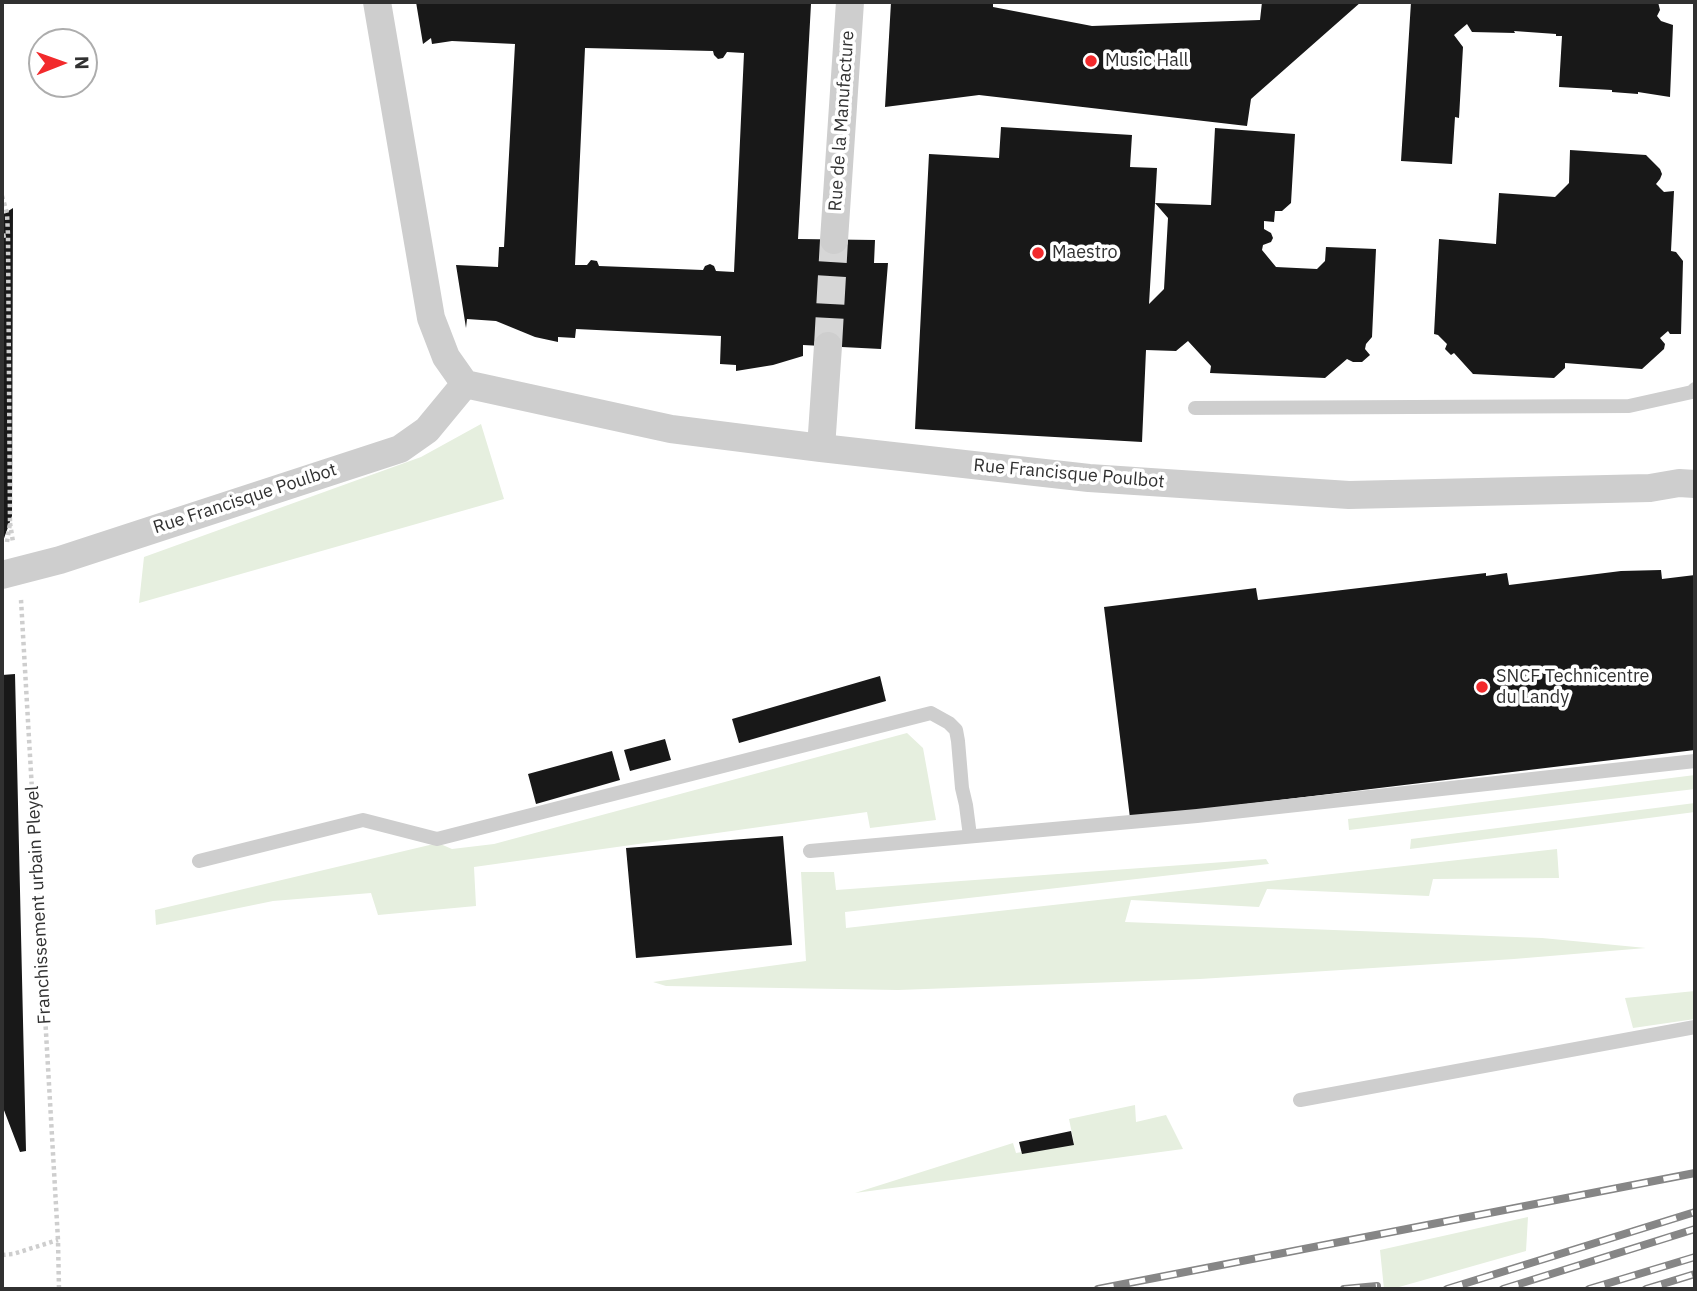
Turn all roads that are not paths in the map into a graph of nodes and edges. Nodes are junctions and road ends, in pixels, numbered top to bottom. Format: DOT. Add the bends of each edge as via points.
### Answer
graph roads {
  1 [pos="377,2"];
  2 [pos="850,2"];
  3 [pos="834,240"];
  4 [pos="828,346"];
  5 [pos="466,384"];
  6 [pos="1695,389"];
  7 [pos="1195,408"];
  8 [pos="821,448"];
  9 [pos="1687,484"];
  10 [pos="11,582"];
  11 [pos="1695,761"];
  12 [pos="970,836"];
  13 [pos="810,851"];
  14 [pos="199,861"];
  15 [pos="1695,1027"];
  16 [pos="1300,1100"];
  1 -- 5 [label="street" via="431,318 446,357"];
  2 -- 3 [label="street, Rue de la Manufacture"];
  4 -- 8 [label="street"];
  5 -- 8 [label="street, Rue Francisque Poulbot" via="671,429"];
  5 -- 10 [label="street, Rue Francisque Poulbot" via="427,430 400,449 60,560"];
  6 -- 7 [label="lane" via="1629,406"];
  8 -- 9 [label="street, Rue Francisque Poulbot" via="1089,478 1349,495"];
  11 -- 12 [label="lane"];
  12 -- 13 [label="lane"];
  12 -- 14 [label="lane" via="956,730 931,713 436,839 363,820"];
  15 -- 16 [label="lane"];
}
